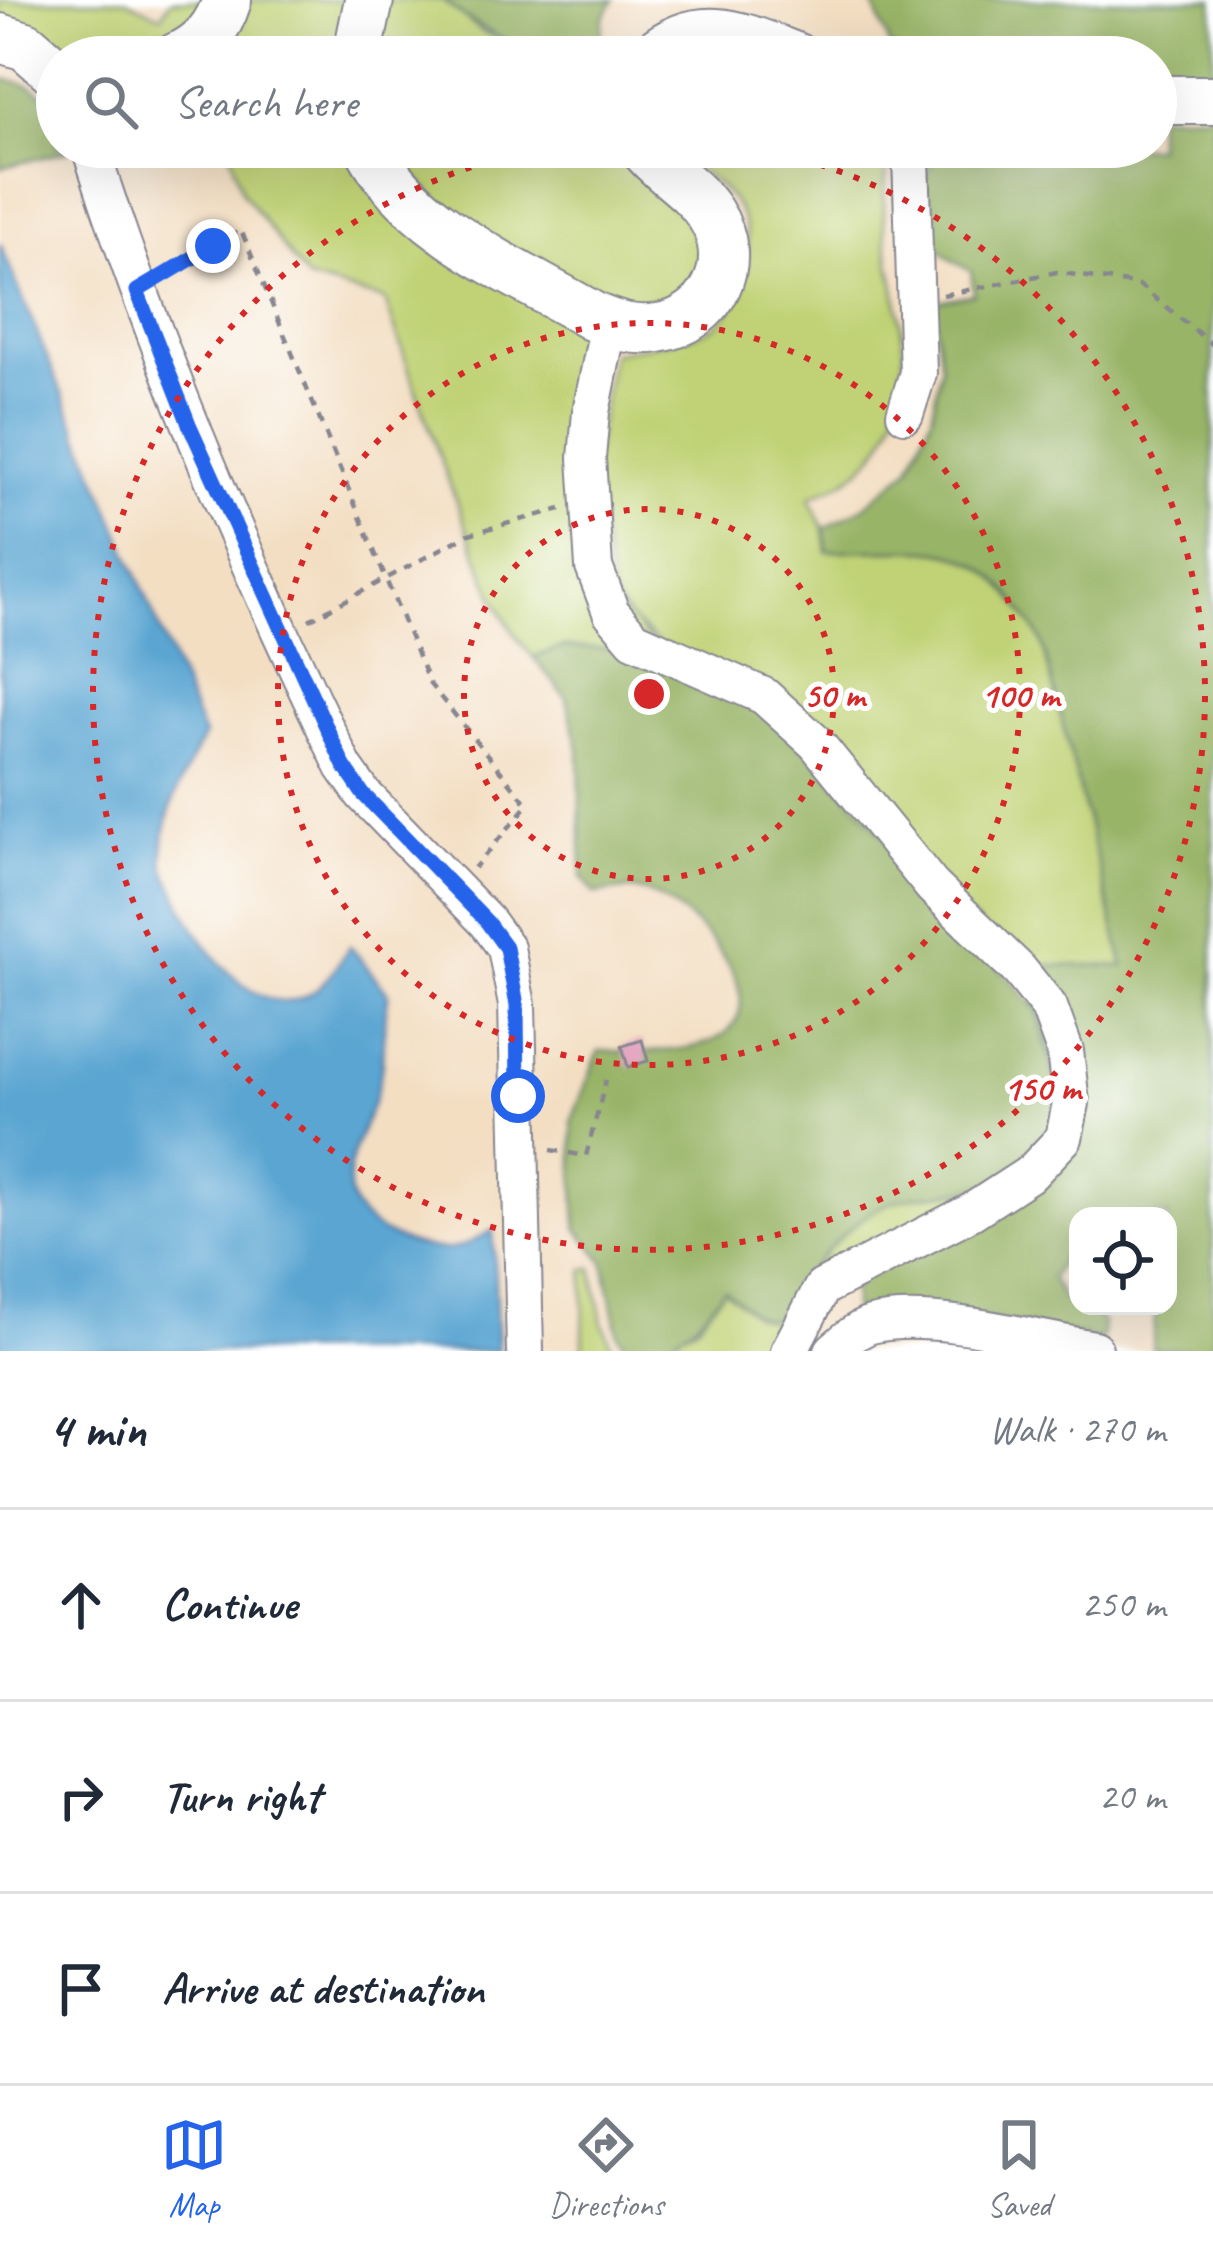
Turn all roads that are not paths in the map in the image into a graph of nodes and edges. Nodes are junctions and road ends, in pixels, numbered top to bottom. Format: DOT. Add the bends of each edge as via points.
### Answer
graph roads {
  1 [pos="226,0"];
  2 [pos="369,0"];
  3 [pos="208,36"];
  4 [pos="361,36"];
  5 [pos="694,36"];
  6 [pos="741,36"];
  7 [pos="0,38"];
  8 [pos="36,55"];
  9 [pos="1177,100"];
  10 [pos="1213,100"];
  11 [pos="97,168"];
  12 [pos="382,168"];
  13 [pos="664,168"];
  14 [pos="911,168"];
  15 [pos="610,323"];
  16 [pos="905,414"];
  17 [pos="1094,1349"];
  18 [pos="525,1351"];
  19 [pos="789,1351"];
  20 [pos="832,1351"];
  1 -- 3 [label="main road"];
  2 -- 4 [label="main road"];
  5 -- 6 [label="main road"];
  7 -- 8 [label="main road"];
  9 -- 10 [label="main road"];
  11 -- 18 [label="lane" via="189,424 344,766 506,948"];
  12 -- 15 [label="main road" via="441,228"];
  13 -- 15 [label="main road" via="710,213 724,256 721,278 698,313 677,323"];
  14 -- 16 [label="lane" via="917,374"];
  15 -- 19 [label="lane" via="592,412 587,502 594,567 611,612 634,639 764,696 816,743 932,886 1019,970 1048,1007 1065,1051 1071,1103 1064,1138 1031,1173 971,1213 822,1288"];
  17 -- 20 [label="lane" via="895,1321 865,1327"];
}
